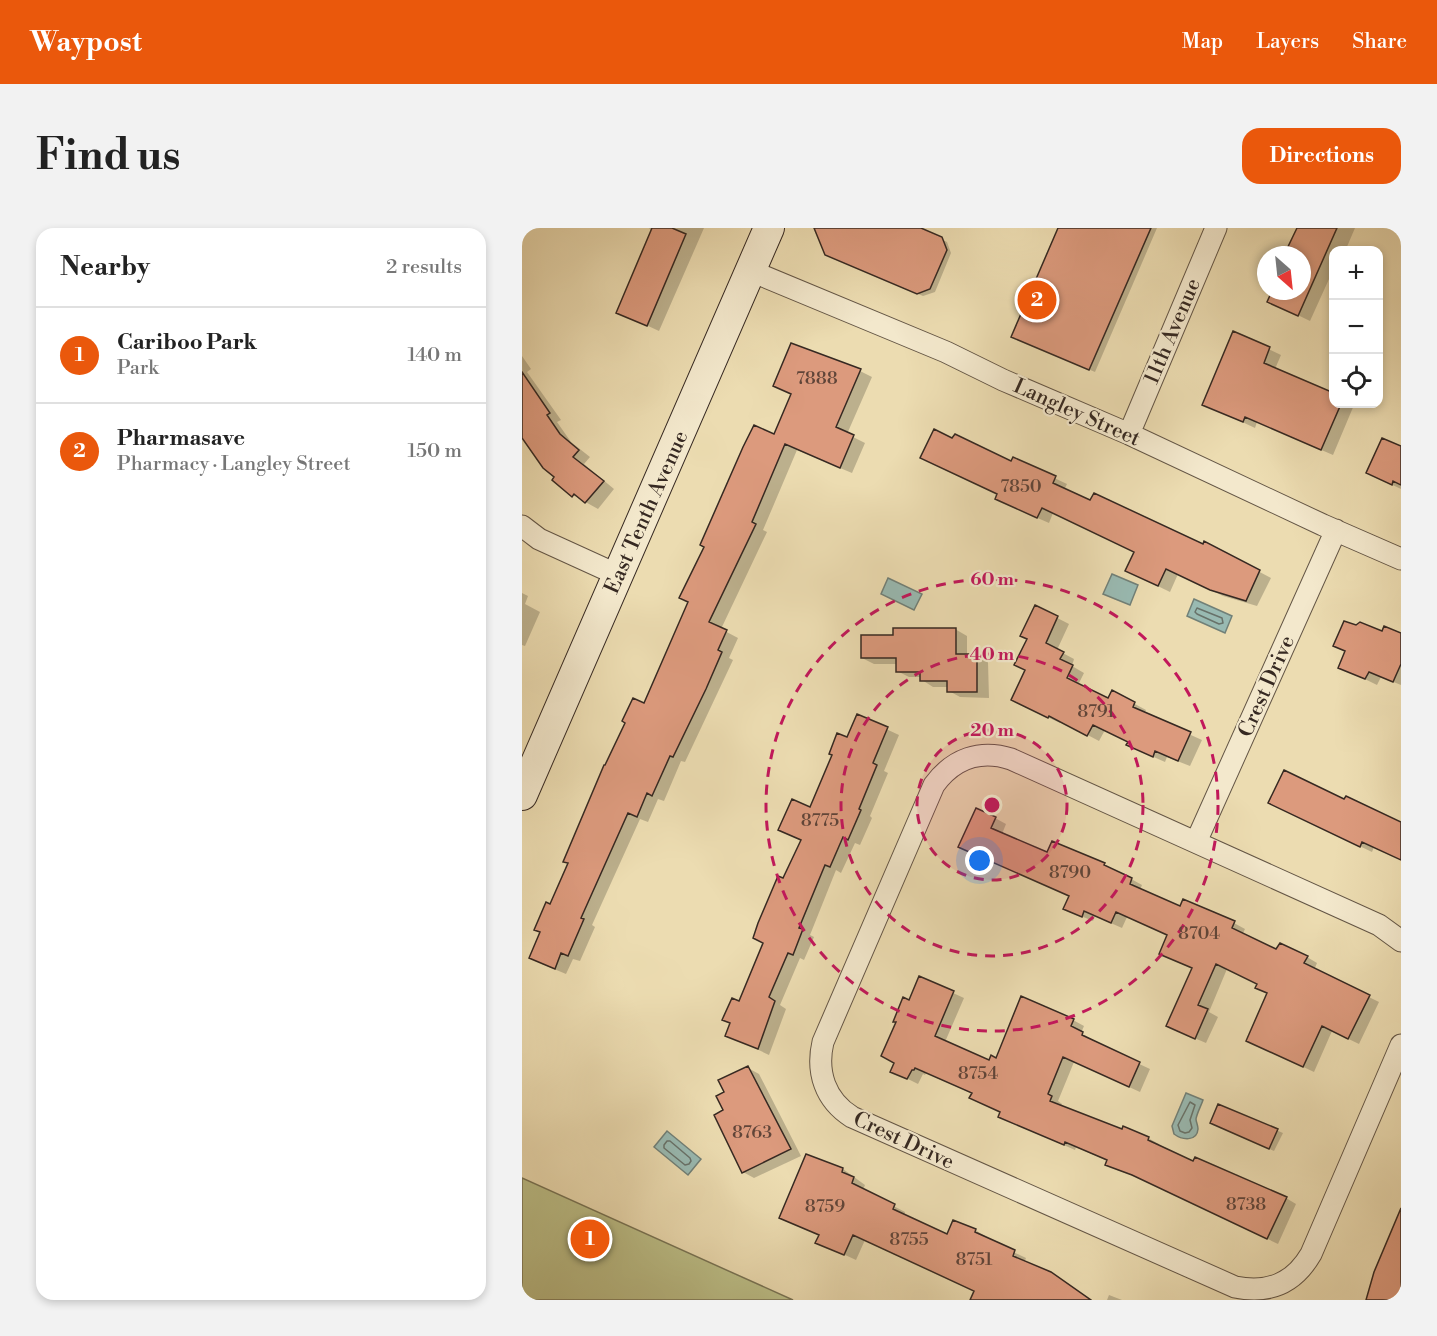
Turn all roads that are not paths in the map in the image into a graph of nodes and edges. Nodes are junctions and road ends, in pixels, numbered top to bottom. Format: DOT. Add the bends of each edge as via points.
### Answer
graph roads {
  1 [pos="769,228"];
  2 [pos="1216,228"];
  3 [pos="751,270"];
  4 [pos="1129,434"];
  5 [pos="522,526"];
  6 [pos="1336,530"];
  7 [pos="1401,560"];
  8 [pos="618,575"];
  9 [pos="522,795"];
  10 [pos="1196,842"];
  11 [pos="1401,941"];
  12 [pos="1401,1045"];
  1 -- 3 [label="main road, East Tenth Avenue"];
  2 -- 4 [label="street, 11th Avenue"];
  3 -- 4 [label="street, Langley Street"];
  3 -- 8 [label="main road, East Tenth Avenue"];
  4 -- 6 [label="street, Langley Street"];
  5 -- 8 [label="street" via="539,539"];
  6 -- 7 [label="street, Langley Street"];
  6 -- 10 [label="street, Crest Drive"];
  8 -- 9 [label="main road, East Tenth Avenue"];
  10 -- 11 [label="street, Crest Drive" via="1379,925"];
  10 -- 12 [label="street, Crest Drive" via="1011,759 987,754 954,765 934,785 823,1042 822,1077 835,1103 858,1120 1236,1287 1260,1290 1291,1277 1311,1254"];
}
